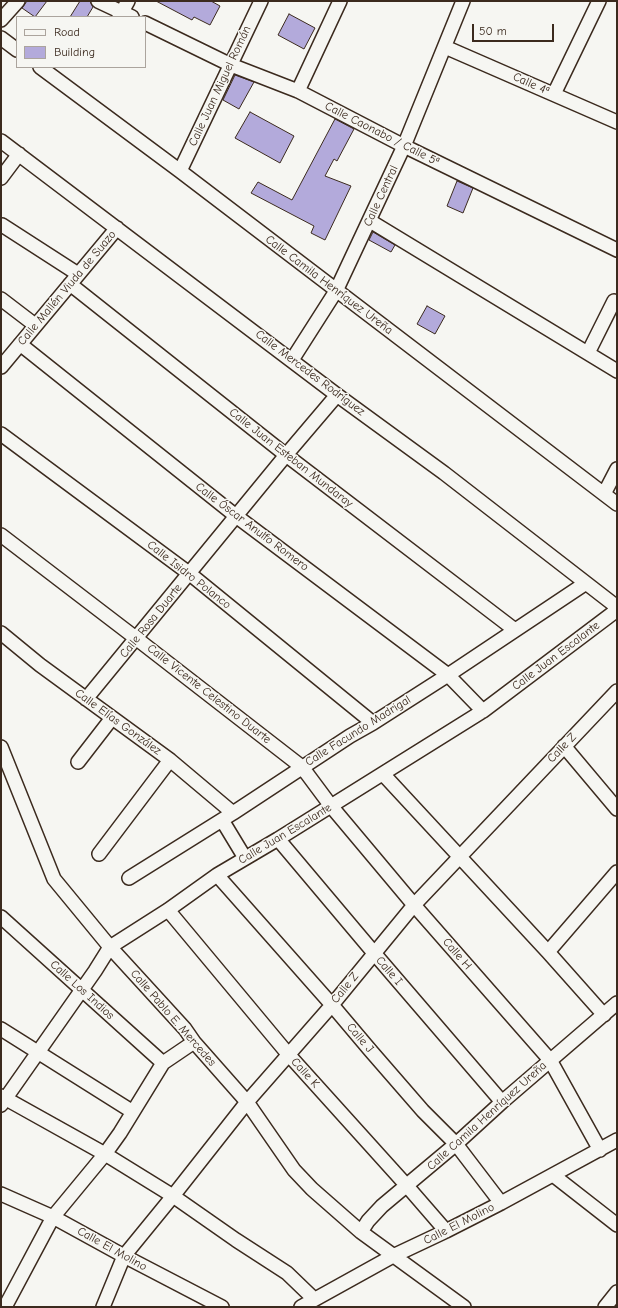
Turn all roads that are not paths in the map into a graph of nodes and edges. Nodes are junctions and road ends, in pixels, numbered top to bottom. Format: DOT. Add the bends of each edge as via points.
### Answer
graph roads {
  1 [pos="18,1"];
  2 [pos="98,1"];
  3 [pos="261,1"];
  4 [pos="340,1"];
  5 [pos="463,1"];
  6 [pos="599,1"];
  7 [pos="125,12"];
  8 [pos="1,20"];
  9 [pos="146,23"];
  10 [pos="1,38"];
  11 [pos="445,47"];
  12 [pos="16,49"];
  13 [pos="230,64"];
  14 [pos="41,68"];
  15 [pos="298,91"];
  16 [pos="554,94"];
  17 [pos="617,122"];
  18 [pos="1,141"];
  19 [pos="404,146"];
  20 [pos="19,154"];
  21 [pos="180,171"];
  22 [pos="1,178"];
  23 [pos="370,221"];
  24 [pos="2,225"];
  25 [pos="117,228"];
  26 [pos="617,250"];
  27 [pos="74,279"];
  28 [pos="336,291"];
  29 [pos="1,299"];
  30 [pos="614,301"];
  31 [pos="35,325"];
  32 [pos="20,344"];
  33 [pos="588,353"];
  34 [pos="292,360"];
  35 [pos="1,367"];
  36 [pos="617,371"];
  37 [pos="337,395"];
  38 [pos="1,434"];
  39 [pos="286,455"];
  40 [pos="617,469"];
  41 [pos="604,494"];
  42 [pos="617,504"];
  43 [pos="236,516"];
  44 [pos="1,535"];
  45 [pos="190,574"];
  46 [pos="586,583"];
  47 [pos="617,609"];
  48 [pos="515,630"];
  49 [pos="1,633"];
  50 [pos="137,639"];
  51 [pos="448,675"];
  52 [pos="617,691"];
  53 [pos="86,700"];
  54 [pos="483,711"];
  55 [pos="112,718"];
  56 [pos="373,723"];
  57 [pos="564,746"];
  58 [pos="2,752"];
  59 [pos="170,760"];
  60 [pos="78,762"];
  61 [pos="302,767"];
  62 [pos="383,774"];
  63 [pos="616,804"];
  64 [pos="331,806"];
  65 [pos="233,813"];
  66 [pos="222,820"];
  67 [pos="278,839"];
  68 [pos="98,854"];
  69 [pos="459,857"];
  70 [pos="245,858"];
  71 [pos="617,872"];
  72 [pos="217,875"];
  73 [pos="129,878"];
  74 [pos="414,905"];
  75 [pos="168,910"];
  76 [pos="1,917"];
  77 [pos="110,947"];
  78 [pos="548,952"];
  79 [pos="374,953"];
  80 [pos="82,989"];
  81 [pos="617,1003"];
  82 [pos="332,1005"];
  83 [pos="604,1015"];
  84 [pos="1,1029"];
  85 [pos="194,1042"];
  86 [pos="38,1052"];
  87 [pos="288,1054"];
  88 [pos="550,1060"];
  89 [pos="163,1063"];
  90 [pos="2,1099"];
  91 [pos="247,1102"];
  92 [pos="502,1102"];
  93 [pos="133,1112"];
  94 [pos="617,1140"];
  95 [pos="456,1144"];
  96 [pos="600,1150"];
  97 [pos="105,1154"];
  98 [pos="553,1175"];
  99 [pos="407,1186"];
  100 [pos="1,1194"];
  101 [pos="174,1196"];
  102 [pos="501,1202"];
  103 [pos="53,1217"];
  104 [pos="617,1225"];
  105 [pos="446,1231"];
  106 [pos="360,1232"];
  107 [pos="124,1256"];
  108 [pos="393,1256"];
  109 [pos="617,1292"];
  110 [pos="314,1299"];
  111 [pos="206,1304"];
  112 [pos="458,1305"];
  113 [pos="5,1307"];
  114 [pos="103,1307"];
  115 [pos="222,1307"];
  116 [pos="301,1307"];
  117 [pos="605,1307"];
  1 -- 8 [label="street"];
  2 -- 7 [label="street"];
  3 -- 13 [label="street, Calle Juan Miguel Román"];
  4 -- 15 [label="street"];
  5 -- 11 [label="street, Calle Central"];
  6 -- 16 [label="street"];
  9 -- 13 [label="street, Calle Caonabo / Calle 5ª"];
  10 -- 12 [label="street"];
  11 -- 16 [label="street, Calle 4ª"];
  11 -- 19 [label="street, Calle Central"];
  13 -- 15 [label="street, Calle Caonabo / Calle 5ª"];
  13 -- 21 [label="street, Calle Juan Miguel Román"];
  14 -- 21 [label="street, Calle Camila Henríquez Ureña"];
  15 -- 19 [label="street, Calle Caonabo / Calle 5ª"];
  16 -- 17 [label="street, Calle 4ª"];
  18 -- 20 [label="street, Calle Mercedes Rodríguez"];
  19 -- 23 [label="street, Calle Central"];
  19 -- 26 [label="street, Calle Caonabo / Calle 5ª"];
  20 -- 22 [label="street"];
  20 -- 25 [label="street, Calle Mercedes Rodríguez"];
  21 -- 28 [label="street, Calle Camila Henríquez Ureña"];
  23 -- 28 [label="street, Calle Central"];
  23 -- 33 [label="street"];
  24 -- 27 [label="street, Calle Juan Esteban Mundaray"];
  25 -- 27 [label="street, Calle Mallén Viuda de Suazo"];
  25 -- 34 [label="street, Calle Mercedes Rodríguez"];
  27 -- 31 [label="street, Calle Mallén Viuda de Suazo"];
  27 -- 39 [label="street, Calle Juan Esteban Mundaray"];
  28 -- 34 [label="street, Calle Central"];
  28 -- 41 [label="street, Calle Camila Henríquez Ureña"];
  29 -- 31 [label="street"];
  30 -- 33 [label="street"];
  31 -- 32 [label="street, Calle Mallén Viuda de Suazo"];
  32 -- 35 [label="street, Calle Mallén Viuda de Suazo"];
  32 -- 43 [label="street, Calle Óscar Anulfo Romero"];
  33 -- 36 [label="street"];
  34 -- 37 [label="street, Calle Mercedes Rodríguez"];
  37 -- 39 [label="street, Calle Rosa Duarte"];
  37 -- 46 [label="street, Calle Mercedes Rodríguez" via="444,473"];
  38 -- 45 [label="street, Calle Isidro Polanco"];
  39 -- 43 [label="street, Calle Rosa Duarte"];
  39 -- 48 [label="street, Calle Juan Esteban Mundaray"];
  40 -- 41 [label="street"];
  41 -- 42 [label="street, Calle Camila Henríquez Ureña"];
  43 -- 45 [label="street, Calle Rosa Duarte"];
  43 -- 51 [label="street, Calle Óscar Anulfo Romero"];
  44 -- 50 [label="street, Calle Vicente Celestino Duarte"];
  45 -- 50 [label="street, Calle Rosa Duarte"];
  45 -- 56 [label="street, Calle Isidro Polanco"];
  46 -- 47 [label="street, Calle Mercedes Rodríguez"];
  46 -- 48 [label="street, Calle Facundo Madrigal"];
  47 -- 54 [label="street, Calle Juan Escalante"];
  48 -- 51 [label="street, Calle Facundo Madrigal"];
  49 -- 53 [label="street, Calle Elías González"];
  50 -- 53 [label="street, Calle Rosa Duarte"];
  50 -- 61 [label="street, Calle Vicente Celestino Duarte"];
  51 -- 54 [label="street, Calle Óscar Anulfo Romero"];
  51 -- 56 [label="street, Calle Facundo Madrigal"];
  52 -- 57 [label="street, Calle Z"];
  53 -- 55 [label="street, Calle Elías González"];
  54 -- 62 [label="street, Calle Juan Escalante"];
  55 -- 59 [label="street, Calle Elías González"];
  55 -- 60 [label="street"];
  56 -- 61 [label="street, Calle Facundo Madrigal"];
  57 -- 63 [label="street"];
  57 -- 69 [label="street, Calle Z"];
  58 -- 77 [label="street, Calle Pablo E. Mercedes" via="54,879"];
  59 -- 65 [label="street, Calle Elías González"];
  59 -- 68 [label="street"];
  61 -- 64 [label="street, Calle H"];
  61 -- 65 [label="street, Calle Facundo Madrigal"];
  62 -- 64 [label="street, Calle Juan Escalante"];
  62 -- 69 [label="street"];
  64 -- 67 [label="street, Calle Juan Escalante"];
  64 -- 74 [label="street, Calle H"];
  65 -- 66 [label="street, Calle Facundo Madrigal"];
  66 -- 70 [label="street"];
  66 -- 73 [label="street, Calle Facundo Madrigal"];
  67 -- 70 [label="street, Calle Juan Escalante"];
  67 -- 79 [label="street, Calle I"];
  69 -- 74 [label="street, Calle Z"];
  69 -- 78 [label="street"];
  70 -- 72 [label="street, Calle Juan Escalante"];
  71 -- 78 [label="street"];
  72 -- 75 [label="street, Calle Juan Escalante"];
  72 -- 82 [label="street, Calle J"];
  74 -- 79 [label="street, Calle Z"];
  74 -- 88 [label="street, Calle H"];
  75 -- 77 [label="street, Calle Juan Escalante"];
  75 -- 87 [label="street, Calle K"];
  76 -- 80 [label="street, Calle Los Indios"];
  77 -- 80 [label="street, Calle Juan Escalante"];
  77 -- 85 [label="street, Calle Pablo E. Mercedes"];
  78 -- 83 [label="street"];
  79 -- 82 [label="street, Calle Z"];
  79 -- 92 [label="street, Calle I"];
  80 -- 86 [label="street, Calle Juan Escalante"];
  80 -- 89 [label="street, Calle Los Indios"];
  81 -- 83 [label="street, Calle Camila Henríquez Ureña"];
  82 -- 87 [label="street, Calle Z"];
  82 -- 95 [label="street, Calle J" via="423,1111"];
  83 -- 88 [label="street, Calle Camila Henríquez Ureña"];
  84 -- 86 [label="street"];
  85 -- 89 [label="street"];
  85 -- 91 [label="street, Calle Pablo E. Mercedes"];
  86 -- 90 [label="street, Calle Juan Escalante"];
  86 -- 93 [label="street"];
  87 -- 91 [label="street, Calle Z"];
  87 -- 99 [label="street, Calle K"];
  88 -- 92 [label="street, Calle Camila Henríquez Ureña"];
  88 -- 96 [label="street, Calle H"];
  89 -- 93 [label="street"];
  90 -- 97 [label="street"];
  91 -- 101 [label="street, Calle Z"];
  91 -- 106 [label="street, Calle Pablo E. Mercedes" via="294,1170 312,1190"];
  92 -- 95 [label="street, Calle Camila Henríquez Ureña"];
  93 -- 97 [label="street"];
  94 -- 96 [label="street, Calle El Molino"];
  95 -- 99 [label="street, Calle Camila Henríquez Ureña"];
  95 -- 102 [label="street, Calle J"];
  96 -- 98 [label="street, Calle El Molino"];
  97 -- 101 [label="street"];
  97 -- 103 [label="street"];
  98 -- 102 [label="street, Calle El Molino"];
  98 -- 104 [label="street"];
  99 -- 105 [label="street, Calle K"];
  99 -- 106 [label="street, Calle Camila Henríquez Ureña" via="382,1206"];
  100 -- 103 [label="street, Calle El Molino"];
  101 -- 107 [label="street, Calle Z"];
  101 -- 110 [label="street" via="287,1273"];
  102 -- 105 [label="street, Calle El Molino"];
  103 -- 107 [label="street, Calle El Molino"];
  103 -- 113 [label="street"];
  105 -- 108 [label="street, Calle El Molino"];
  106 -- 108 [label="street, Calle Pablo E. Mercedes"];
  107 -- 111 [label="street, Calle El Molino"];
  107 -- 114 [label="street, Calle Z"];
  108 -- 110 [label="street, Calle El Molino"];
  108 -- 112 [label="street, Calle Pablo E. Mercedes"];
  109 -- 117 [label="street"];
  110 -- 116 [label="street, Calle El Molino"];
  111 -- 115 [label="street, Calle El Molino"];
}
